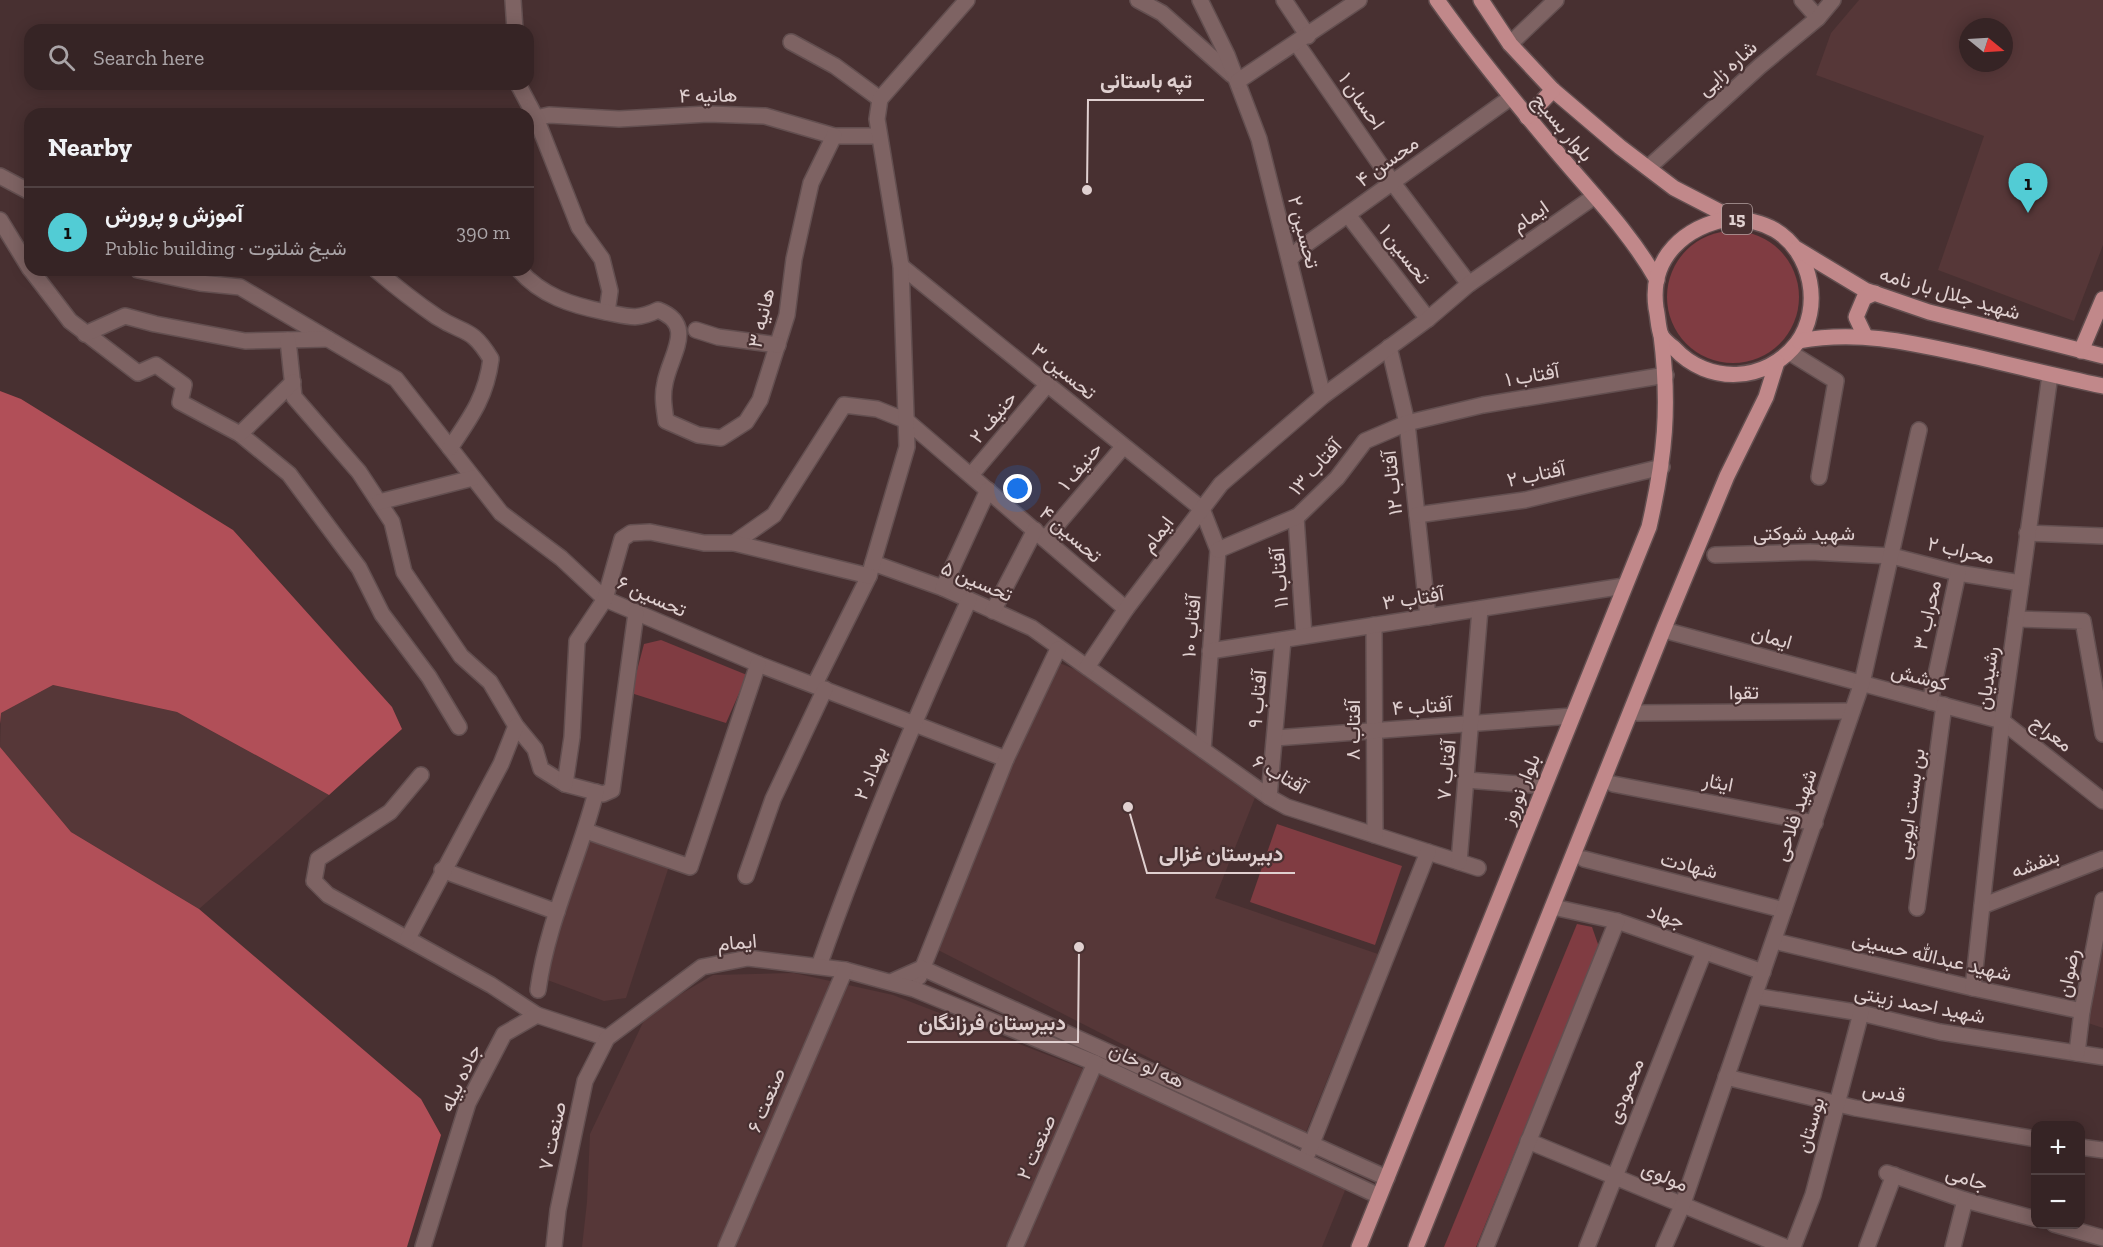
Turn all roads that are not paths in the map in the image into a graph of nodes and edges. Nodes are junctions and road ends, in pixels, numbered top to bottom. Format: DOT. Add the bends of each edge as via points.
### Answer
graph roads {
  1 [pos="513,0"];
  2 [pos="967,0"];
  3 [pos="1138,0"];
  4 [pos="1200,0"];
  5 [pos="1284,0"];
  6 [pos="1359,0"];
  7 [pos="1437,0"];
  8 [pos="1481,0"];
  9 [pos="1556,0"];
  10 [pos="1802,0"];
  11 [pos="1833,0"];
  12 [pos="1818,18"];
  13 [pos="515,24"];
  14 [pos="1303,40"];
  15 [pos="791,42"];
  16 [pos="1510,44"];
  17 [pos="1238,81"];
  18 [pos="521,90"];
  19 [pos="1553,90"];
  20 [pos="1510,98"];
  21 [pos="880,99"];
  22 [pos="531,108"];
  23 [pos="534,114"];
  24 [pos="1527,117"];
  25 [pos="536,118"];
  26 [pos="834,136"];
  27 [pos="879,136"];
  28 [pos="1648,168"];
  29 [pos="0,176"];
  30 [pos="1393,183"];
  31 [pos="24,189"];
  32 [pos="1595,196"];
  33 [pos="1348,215"];
  34 [pos="1732,218"];
  35 [pos="0,220"];
  36 [pos="1794,247"];
  37 [pos="1290,259"];
  38 [pos="24,260"];
  39 [pos="901,266"];
  40 [pos="35,276"];
  41 [pos="167,276"];
  42 [pos="383,276"];
  43 [pos="524,276"];
  44 [pos="1657,280"];
  45 [pos="1469,284"];
  46 [pos="1875,293"];
  47 [pos="2103,299"];
  48 [pos="607,312"];
  49 [pos="1428,319"];
  50 [pos="696,330"];
  51 [pos="85,334"];
  52 [pos="1661,335"];
  53 [pos="1865,336"];
  54 [pos="328,339"];
  55 [pos="288,340"];
  56 [pos="778,345"];
  57 [pos="1389,347"];
  58 [pos="2080,351"];
  59 [pos="1788,352"];
  60 [pos="2103,356"];
  61 [pos="1666,375"];
  62 [pos="2050,375"];
  63 [pos="293,382"];
  64 [pos="1047,385"];
  65 [pos="2103,386"];
  66 [pos="1323,396"];
  67 [pos="907,420"];
  68 [pos="1407,423"];
  69 [pos="1919,430"];
  70 [pos="240,434"];
  71 [pos="1123,447"];
  72 [pos="450,448"];
  73 [pos="1662,467"];
  74 [pos="971,475"];
  75 [pos="1819,477"];
  76 [pos="473,478"];
  77 [pos="988,490"];
  78 [pos="379,502"];
  79 [pos="1202,509"];
  80 [pos="1417,515"];
  81 [pos="1296,517"];
  82 [pos="2027,533"];
  83 [pos="1040,535"];
  84 [pos="2103,536"];
  85 [pos="734,543"];
  86 [pos="1218,550"];
  87 [pos="1715,555"];
  88 [pos="1892,556"];
  89 [pos="871,570"];
  90 [pos="1958,573"];
  91 [pos="2021,583"];
  92 [pos="1624,586"];
  93 [pos="943,588"];
  94 [pos="604,599"];
  95 [pos="969,600"];
  96 [pos="1126,609"];
  97 [pos="1480,609"];
  98 [pos="993,611"];
  99 [pos="636,613"];
  100 [pos="1428,617"];
  101 [pos="2016,619"];
  102 [pos="1374,625"];
  103 [pos="1671,632"];
  104 [pos="1304,636"];
  105 [pos="1283,640"];
  106 [pos="1058,649"];
  107 [pos="1209,651"];
  108 [pos="758,664"];
  109 [pos="1087,667"];
  110 [pos="1862,683"];
  111 [pos="820,687"];
  112 [pos="1937,703"];
  113 [pos="1852,711"];
  114 [pos="1637,713"];
  115 [pos="1572,716"];
  116 [pos="2002,721"];
  117 [pos="913,722"];
  118 [pos="1471,723"];
  119 [pos="516,726"];
  120 [pos="459,727"];
  121 [pos="1374,730"];
  122 [pos="2103,735"];
  123 [pos="1275,738"];
  124 [pos="1203,750"];
  125 [pos="1006,759"];
  126 [pos="421,775"];
  127 [pos="1466,780"];
  128 [pos="565,784"];
  129 [pos="1613,784"];
  130 [pos="1544,786"];
  131 [pos="597,792"];
  132 [pos="1269,797"];
  133 [pos="2103,801"];
  134 [pos="1815,823"];
  135 [pos="586,831"];
  136 [pos="1375,835"];
  137 [pos="1428,852"];
  138 [pos="2103,859"];
  139 [pos="1584,860"];
  140 [pos="1459,862"];
  141 [pos="1478,868"];
  142 [pos="442,870"];
  143 [pos="746,876"];
  144 [pos="2103,900"];
  145 [pos="1982,906"];
  146 [pos="1553,907"];
  147 [pos="1917,908"];
  148 [pos="1784,910"];
  149 [pos="557,912"];
  150 [pos="1617,921"];
  151 [pos="408,938"];
  152 [pos="1774,941"];
  153 [pos="1704,952"];
  154 [pos="819,966"];
  155 [pos="922,968"];
  156 [pos="845,970"];
  157 [pos="1763,972"];
  158 [pos="893,981"];
  159 [pos="1973,988"];
  160 [pos="914,989"];
  161 [pos="538,990"];
  162 [pos="1755,996"];
  163 [pos="2082,1011"];
  164 [pos="1861,1013"];
  165 [pos="537,1015"];
  166 [pos="607,1038"];
  167 [pos="2077,1053"];
  168 [pos="2103,1057"];
  169 [pos="1095,1064"];
  170 [pos="1726,1077"];
  171 [pos="1839,1104"];
  172 [pos="2031,1138"];
  173 [pos="1528,1141"];
  174 [pos="2085,1147"];
  175 [pos="2103,1150"];
  176 [pos="1309,1153"];
  177 [pos="1613,1177"];
  178 [pos="1387,1178"];
  179 [pos="1379,1196"];
  180 [pos="1965,1200"];
  181 [pos="1682,1206"];
  182 [pos="2031,1219"];
  183 [pos="2072,1229"];
  184 [pos="2103,1238"];
  185 [pos="423,1247"];
  186 [pos="554,1247"];
  187 [pos="726,1247"];
  188 [pos="1015,1247"];
  189 [pos="1359,1247"];
  190 [pos="1416,1247"];
  191 [pos="1486,1247"];
  192 [pos="1587,1247"];
  193 [pos="1664,1247"];
  194 [pos="1785,1247"];
  195 [pos="1793,1247"];
  196 [pos="1867,1247"];
  197 [pos="1953,1247"];
  1 -- 13 [label="street"];
  2 -- 21 [label="street"];
  3 -- 17 [label="street" via="1162,13"];
  4 -- 17 [label="street, تحسین ۲"];
  5 -- 14 [label="street, احسان ۱"];
  6 -- 14 [label="street"];
  7 -- 20 [label="main road, بلوار بسیج / 15"];
  8 -- 16 [label="main road, بلوار بسیج / 15"];
  9 -- 16 [label="street"];
  10 -- 12 [label="street"];
  11 -- 12 [label="street, شاره زایی"];
  12 -- 28 [label="street, شاره زایی"];
  14 -- 17 [label="street"];
  14 -- 30 [label="street, احسان ۱"];
  15 -- 21 [label="street" via="835,66"];
  16 -- 19 [label="main road, بلوار بسیج / 15"];
  17 -- 37 [label="street, تحسین ۲" via="1259,139"];
  18 -- 22 [label="street"];
  19 -- 24 [label="main road"];
  19 -- 28 [label="main road, بلوار بسیج / 15"];
  20 -- 24 [label="main road, بلوار بسیج / 15"];
  20 -- 30 [label="street, محسن ۴"];
  21 -- 27 [label="street"];
  23 -- 25 [label="street"];
  24 -- 32 [label="main road, بلوار بسیج / 15"];
  25 -- 26 [label="street, هانیه ۴" via="765,116"];
  25 -- 48 [label="street" via="579,227 602,260 610,291"];
  26 -- 27 [label="street, هانیه ۴"];
  26 -- 56 [label="street, هانیه ۳" via="811,183"];
  27 -- 39 [label="street"];
  28 -- 34 [label="main road, بلوار بسیج / 15" via="1674,188"];
  29 -- 31 [label="street"];
  30 -- 33 [label="street, محسن ۴"];
  30 -- 45 [label="street, احسان ۱"];
  32 -- 44 [label="main road, بلوار بسیج / 15" via="1642,253"];
  32 -- 45 [label="street, ایمام"];
  33 -- 37 [label="street, محسن ۴"];
  33 -- 49 [label="street, تحسین ۱"];
  34 -- 36 [label="main road, 15" via="1755,221 1776,231"];
  34 -- 44 [label="main road, 15" via="1692,230 1676,243"];
  35 -- 38 [label="street"];
  36 -- 46 [label="main road, شهید جلال بار نامه / 15"];
  36 -- 59 [label="main road, 15" via="1804,264 1812,303 1808,322"];
  37 -- 66 [label="street, تحسین ۲"];
  39 -- 64 [label="street, تحسین ۳"];
  39 -- 67 [label="street"];
  40 -- 51 [label="street"];
  41 -- 54 [label="street, تحسین ۶" via="240,288"];
  42 -- 72 [label="street" via="443,321 471,332 491,359 488,386"];
  43 -- 48 [label="street" via="558,300"];
  44 -- 52 [label="main road, 15" via="1655,299"];
  45 -- 49 [label="street, ایمام"];
  46 -- 53 [label="main road" via="1864,298 1856,317"];
  46 -- 58 [label="main road, شهید جلال بار نامه / 15" via="1929,312"];
  47 -- 58 [label="main road"];
  48 -- 56 [label="street, هانیه ۳" via="627,318 658,310 672,315 678,325 679,343 665,381 662,400 666,420 698,435 721,438 746,422 760,400"];
  49 -- 57 [label="street, ایمام"];
  50 -- 56 [label="street"];
  51 -- 55 [label="street" via="125,316 245,341"];
  51 -- 70 [label="street" via="138,374 156,366 184,385 180,402"];
  52 -- 59 [label="main road" via="1682,357 1720,374 1754,373"];
  52 -- 61 [label="main road, بلوار نوروز"];
  53 -- 59 [label="main road" via="1825,336"];
  53 -- 62 [label="main road" via="1914,343"];
  54 -- 55 [label="street"];
  54 -- 72 [label="street, تحسین ۶" via="396,379"];
  55 -- 63 [label="street"];
  57 -- 66 [label="street, ایمام"];
  57 -- 68 [label="street, آفتاب ۱۲"];
  58 -- 60 [label="main road, شهید جلال بار نامه / 15"];
  59 -- 75 [label="street" via="1836,381"];
  59 -- 146 [label="main road" via="1726,476"];
  61 -- 68 [label="street, آفتاب ۱" via="1483,405"];
  61 -- 73 [label="main road, بلوار نوروز" via="1667,427"];
  62 -- 65 [label="main road"];
  62 -- 82 [label="street, رشیدیان"];
  63 -- 70 [label="street"];
  63 -- 78 [label="street" via="294,397 359,472"];
  64 -- 71 [label="street, تحسین ۳"];
  64 -- 74 [label="street, حنیف ۲"];
  66 -- 79 [label="street, ایمام" via="1221,484"];
  67 -- 74 [label="street, تحسین ۴"];
  67 -- 85 [label="street" via="877,409 844,405 774,514"];
  67 -- 89 [label="street" via="907,447"];
  68 -- 80 [label="street, آفتاب ۱۲"];
  68 -- 81 [label="street, آفتاب ۱۳" via="1365,441 1337,478"];
  69 -- 88 [label="street, شهید فلاحی"];
  70 -- 120 [label="street" via="289,474 359,568 382,614 429,677"];
  71 -- 79 [label="street, تحسین ۳"];
  71 -- 83 [label="street, حنیف ۱"];
  72 -- 76 [label="street, تحسین ۶"];
  73 -- 80 [label="street, آفتاب ۲" via="1525,500"];
  73 -- 92 [label="main road, بلوار نوروز" via="1649,527"];
  74 -- 77 [label="street, تحسین ۴"];
  76 -- 78 [label="street"];
  76 -- 94 [label="street, تحسین ۶" via="501,513 561,558"];
  77 -- 83 [label="street, تحسین ۴"];
  77 -- 93 [label="street"];
  78 -- 119 [label="street" via="392,522 404,572 461,656 490,682"];
  79 -- 86 [label="street, آفتاب ۱۰"];
  79 -- 96 [label="street, ایمام"];
  80 -- 100 [label="street, آفتاب ۱۲"];
  81 -- 86 [label="street, آفتاب ۱۳"];
  81 -- 104 [label="street, آفتاب ۱۱"];
  82 -- 84 [label="street"];
  82 -- 91 [label="street, رشیدیان"];
  83 -- 96 [label="street, تحسین ۴"];
  83 -- 98 [label="street, حنیف ۱"];
  85 -- 89 [label="street, تحسین ۵"];
  85 -- 94 [label="street, تحسین ۵" via="631,533 622,539"];
  86 -- 107 [label="street, آفتاب ۱۰"];
  87 -- 88 [label="street, شهید شوکتی" via="1810,552"];
  88 -- 90 [label="street, محراب ۲"];
  88 -- 110 [label="street, شهید فلاحی"];
  89 -- 93 [label="street, تحسین ۵"];
  89 -- 111 [label="street"];
  90 -- 91 [label="street, محراب ۲"];
  90 -- 112 [label="street, محراب ۳"];
  91 -- 101 [label="street, رشیدیان"];
  92 -- 97 [label="street, آفتاب ۳"];
  92 -- 115 [label="main road, بلوار نوروز"];
  93 -- 95 [label="street, تحسین ۵"];
  94 -- 99 [label="street, تحسین ۶"];
  94 -- 128 [label="street, تحسین ۵" via="577,641"];
  95 -- 98 [label="street, تحسین ۵"];
  95 -- 117 [label="street, بهداد ۲"];
  96 -- 109 [label="street, ایمام"];
  97 -- 100 [label="street, آفتاب ۳"];
  97 -- 118 [label="street, آفتاب ۷"];
  98 -- 106 [label="street, تحسین ۵" via="1032,628"];
  99 -- 108 [label="street, تحسین ۶"];
  99 -- 131 [label="street" via="614,785 608,793"];
  100 -- 102 [label="street, آفتاب ۳"];
  101 -- 116 [label="street, رشیدیان"];
  101 -- 122 [label="street" via="2082,621"];
  102 -- 104 [label="street, آفتاب ۳"];
  102 -- 121 [label="street, آفتاب ۸"];
  103 -- 110 [label="street, ایمان"];
  104 -- 105 [label="street, آفتاب ۳"];
  105 -- 107 [label="street, آفتاب ۳"];
  105 -- 123 [label="street, آفتاب ۹"];
  106 -- 109 [label="street"];
  106 -- 125 [label="street"];
  107 -- 124 [label="street, آفتاب ۱۰"];
  108 -- 111 [label="street, تحسین ۶"];
  108 -- 135 [label="street" via="690,867"];
  109 -- 124 [label="street, آفتاب ۶"];
  110 -- 112 [label="street, کوشش"];
  110 -- 113 [label="street, شهید فلاحی"];
  111 -- 117 [label="street, تحسین ۶"];
  111 -- 143 [label="street"];
  112 -- 116 [label="street, کوشش"];
  112 -- 147 [label="street, بن بست ایوبی"];
  113 -- 114 [label="street, تقوا"];
  113 -- 134 [label="street, شهید فلاحی"];
  115 -- 118 [label="street, آفتاب ۴"];
  115 -- 130 [label="main road, بلوار نوروز"];
  116 -- 133 [label="street, معراج"];
  116 -- 145 [label="street, رشیدیان"];
  117 -- 125 [label="street, تحسین ۶"];
  117 -- 154 [label="street, بهداد ۲"];
  118 -- 121 [label="street, آفتاب ۴"];
  118 -- 127 [label="street, آفتاب ۷"];
  119 -- 128 [label="street" via="535,748 541,769"];
  119 -- 142 [label="street" via="501,764"];
  121 -- 123 [label="street, آفتاب ۴"];
  121 -- 136 [label="street, آفتاب ۸"];
  123 -- 132 [label="street, آفتاب ۹"];
  124 -- 132 [label="street, آفتاب ۶"];
  125 -- 155 [label="street"];
  126 -- 151 [label="street" via="390,812 318,860 314,881 328,895"];
  127 -- 130 [label="street"];
  127 -- 140 [label="street, آفتاب ۷"];
  128 -- 131 [label="street"];
  129 -- 134 [label="street, ایثار"];
  130 -- 178 [label="main road, بلوار نوروز"];
  131 -- 135 [label="street"];
  132 -- 136 [label="street, آفتاب ۶" via="1287,807"];
  134 -- 148 [label="street, شهید فلاحی"];
  135 -- 149 [label="street"];
  136 -- 137 [label="street, آفتاب ۶"];
  137 -- 140 [label="street, آفتاب ۶"];
  137 -- 176 [label="street"];
  138 -- 145 [label="street, بنفشه"];
  139 -- 148 [label="street, شهادت"];
  140 -- 141 [label="street, آفتاب ۶"];
  142 -- 149 [label="street"];
  142 -- 151 [label="street"];
  144 -- 163 [label="street, رضوان"];
  145 -- 159 [label="street, رشیدیان"];
  146 -- 150 [label="street, جهاد"];
  146 -- 190 [label="main road"];
  148 -- 152 [label="street, شهید فلاحی"];
  149 -- 161 [label="street"];
  150 -- 153 [label="street, جهاد"];
  150 -- 173 [label="street"];
  151 -- 165 [label="street"];
  152 -- 157 [label="street, شهید فلاحی"];
  152 -- 159 [label="street, شهید عبدالله حسینی"];
  153 -- 157 [label="street, جهاد"];
  153 -- 177 [label="street, محمودی"];
  154 -- 156 [label="street, ایمام"];
  154 -- 166 [label="street, ایمام" via="748,958 702,967"];
  155 -- 158 [label="street"];
  155 -- 160 [label="street"];
  155 -- 176 [label="street"];
  156 -- 158 [label="street, ایمام"];
  156 -- 187 [label="street, صنعت ۶"];
  157 -- 162 [label="street, شهید فلاحی"];
  158 -- 160 [label="street, هه لو خان"];
  159 -- 163 [label="street, شهید عبدالله حسینی"];
  160 -- 169 [label="street, هه لو خان"];
  162 -- 164 [label="street, شهید احمد زینتی"];
  162 -- 170 [label="street, شهید فلاحی"];
  163 -- 167 [label="street, رضوان"];
  164 -- 167 [label="street, شهید احمد زینتی" via="1940,1032"];
  164 -- 171 [label="street, بوستان"];
  165 -- 166 [label="street"];
  165 -- 185 [label="street, جاده بیله" via="504,1034 468,1103"];
  166 -- 186 [label="street, صنعت ۷" via="585,1082"];
  167 -- 168 [label="street, شهید احمد زینتی"];
  169 -- 176 [label="street, هه لو خان"];
  169 -- 188 [label="street, صنعت ۲"];
  170 -- 171 [label="street, قدس"];
  170 -- 181 [label="street, شهید فلاحی"];
  171 -- 172 [label="street, قدس"];
  171 -- 195 [label="street, بوستان"];
  173 -- 177 [label="street, مولوی"];
  173 -- 191 [label="street"];
  174 -- 175 [label="street"];
  176 -- 178 [label="street"];
  176 -- 179 [label="street, هه لو خان"];
  177 -- 181 [label="street, مولوی"];
  177 -- 192 [label="street, محمودی"];
  178 -- 179 [label="main road, بلوار نوروز"];
  179 -- 189 [label="main road, بلوار نوروز"];
  180 -- 182 [label="street, جامی"];
  180 -- 196 [label="street, جامی" via="1891,1174"];
  180 -- 197 [label="street"];
  181 -- 193 [label="street, شهید فلاحی"];
  181 -- 194 [label="street, مولوی"];
  183 -- 184 [label="street"];
}
